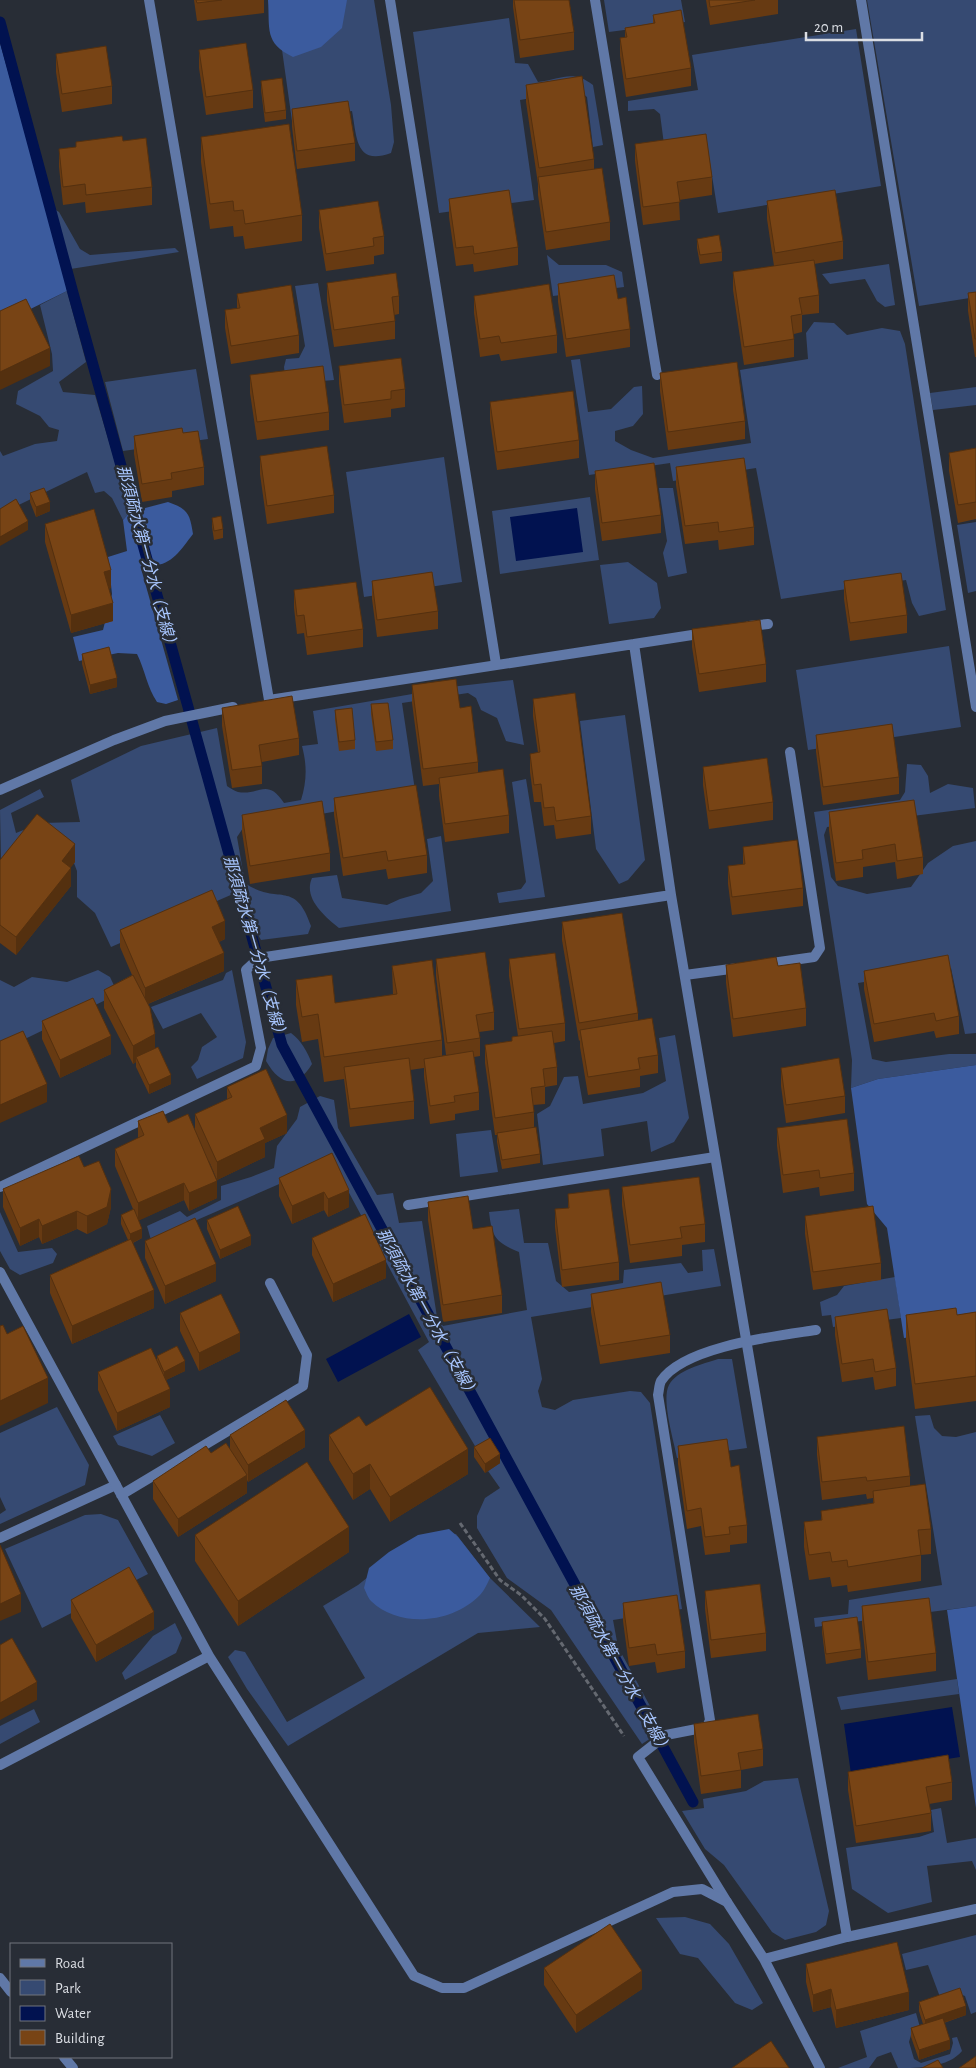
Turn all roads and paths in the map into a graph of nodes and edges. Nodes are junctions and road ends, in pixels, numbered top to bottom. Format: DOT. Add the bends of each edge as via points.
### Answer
graph roads {
  1 [pos="149,0"];
  2 [pos="390,0"];
  3 [pos="595,0"];
  4 [pos="861,0"];
  5 [pos="657,375"];
  6 [pos="768,624"];
  7 [pos="740,628"];
  8 [pos="711,632"];
  9 [pos="634,644"];
  10 [pos="496,664"];
  11 [pos="241,706"];
  12 [pos="976,706"];
  13 [pos="790,752"];
  14 [pos="0,790"];
  15 [pos="671,895"];
  16 [pos="685,975"];
  17 [pos="715,1158"];
  18 [pos="0,1187"];
  19 [pos="408,1205"];
  20 [pos="0,1272"];
  21 [pos="270,1283"];
  22 [pos="816,1330"];
  23 [pos="746,1340"];
  24 [pos="119,1490"];
  25 [pos="460,1523"];
  26 [pos="0,1538"];
  27 [pos="209,1656"];
  28 [pos="638,1757"];
  29 [pos="0,1766"];
  30 [pos="727,1902"];
  31 [pos="976,1909"];
  32 [pos="847,1937"];
  33 [pos="764,1959"];
  34 [pos="0,1978"];
  35 [pos="10,1991"];
  36 [pos="65,2058"];
  37 [pos="73,2068"];
  38 [pos="820,2068"];
  1 -- 10 [label="street" via="264,701"];
  2 -- 10 [label="street"];
  3 -- 5 [label="street"];
  4 -- 12 [label="street"];
  6 -- 7 [label="street"];
  8 -- 9 [label="street"];
  9 -- 10 [label="street"];
  9 -- 15 [label="street"];
  11 -- 14 [label="street" via="165,721"];
  13 -- 16 [label="street" via="820,948 814,957"];
  15 -- 16 [label="street"];
  15 -- 18 [label="street" via="259,958 246,970 261,1048 256,1066"];
  16 -- 17 [label="street"];
  17 -- 19 [label="street"];
  17 -- 23 [label="street"];
  20 -- 24 [label="street"];
  21 -- 24 [label="street" via="308,1355 303,1386"];
  22 -- 23 [label="street"];
  23 -- 28 [label="street" via="702,1353 673,1369 661,1381 658,1396 710,1720 707,1727 666,1735"];
  23 -- 32 [label="street"];
  24 -- 26 [label="street"];
  24 -- 27 [label="street"];
  25 -- 28 [label="path" via="500,1580 545,1619"];
  27 -- 29 [label="street"];
  27 -- 30 [label="street" via="414,1976 442,1988 464,1988 673,1892 702,1889"];
  28 -- 30 [label="street"];
  30 -- 33 [label="street"];
  31 -- 32 [label="street"];
  32 -- 33 [label="street"];
  33 -- 38 [label="street"];
  34 -- 35 [label="street"];
  36 -- 37 [label="street"];
}
